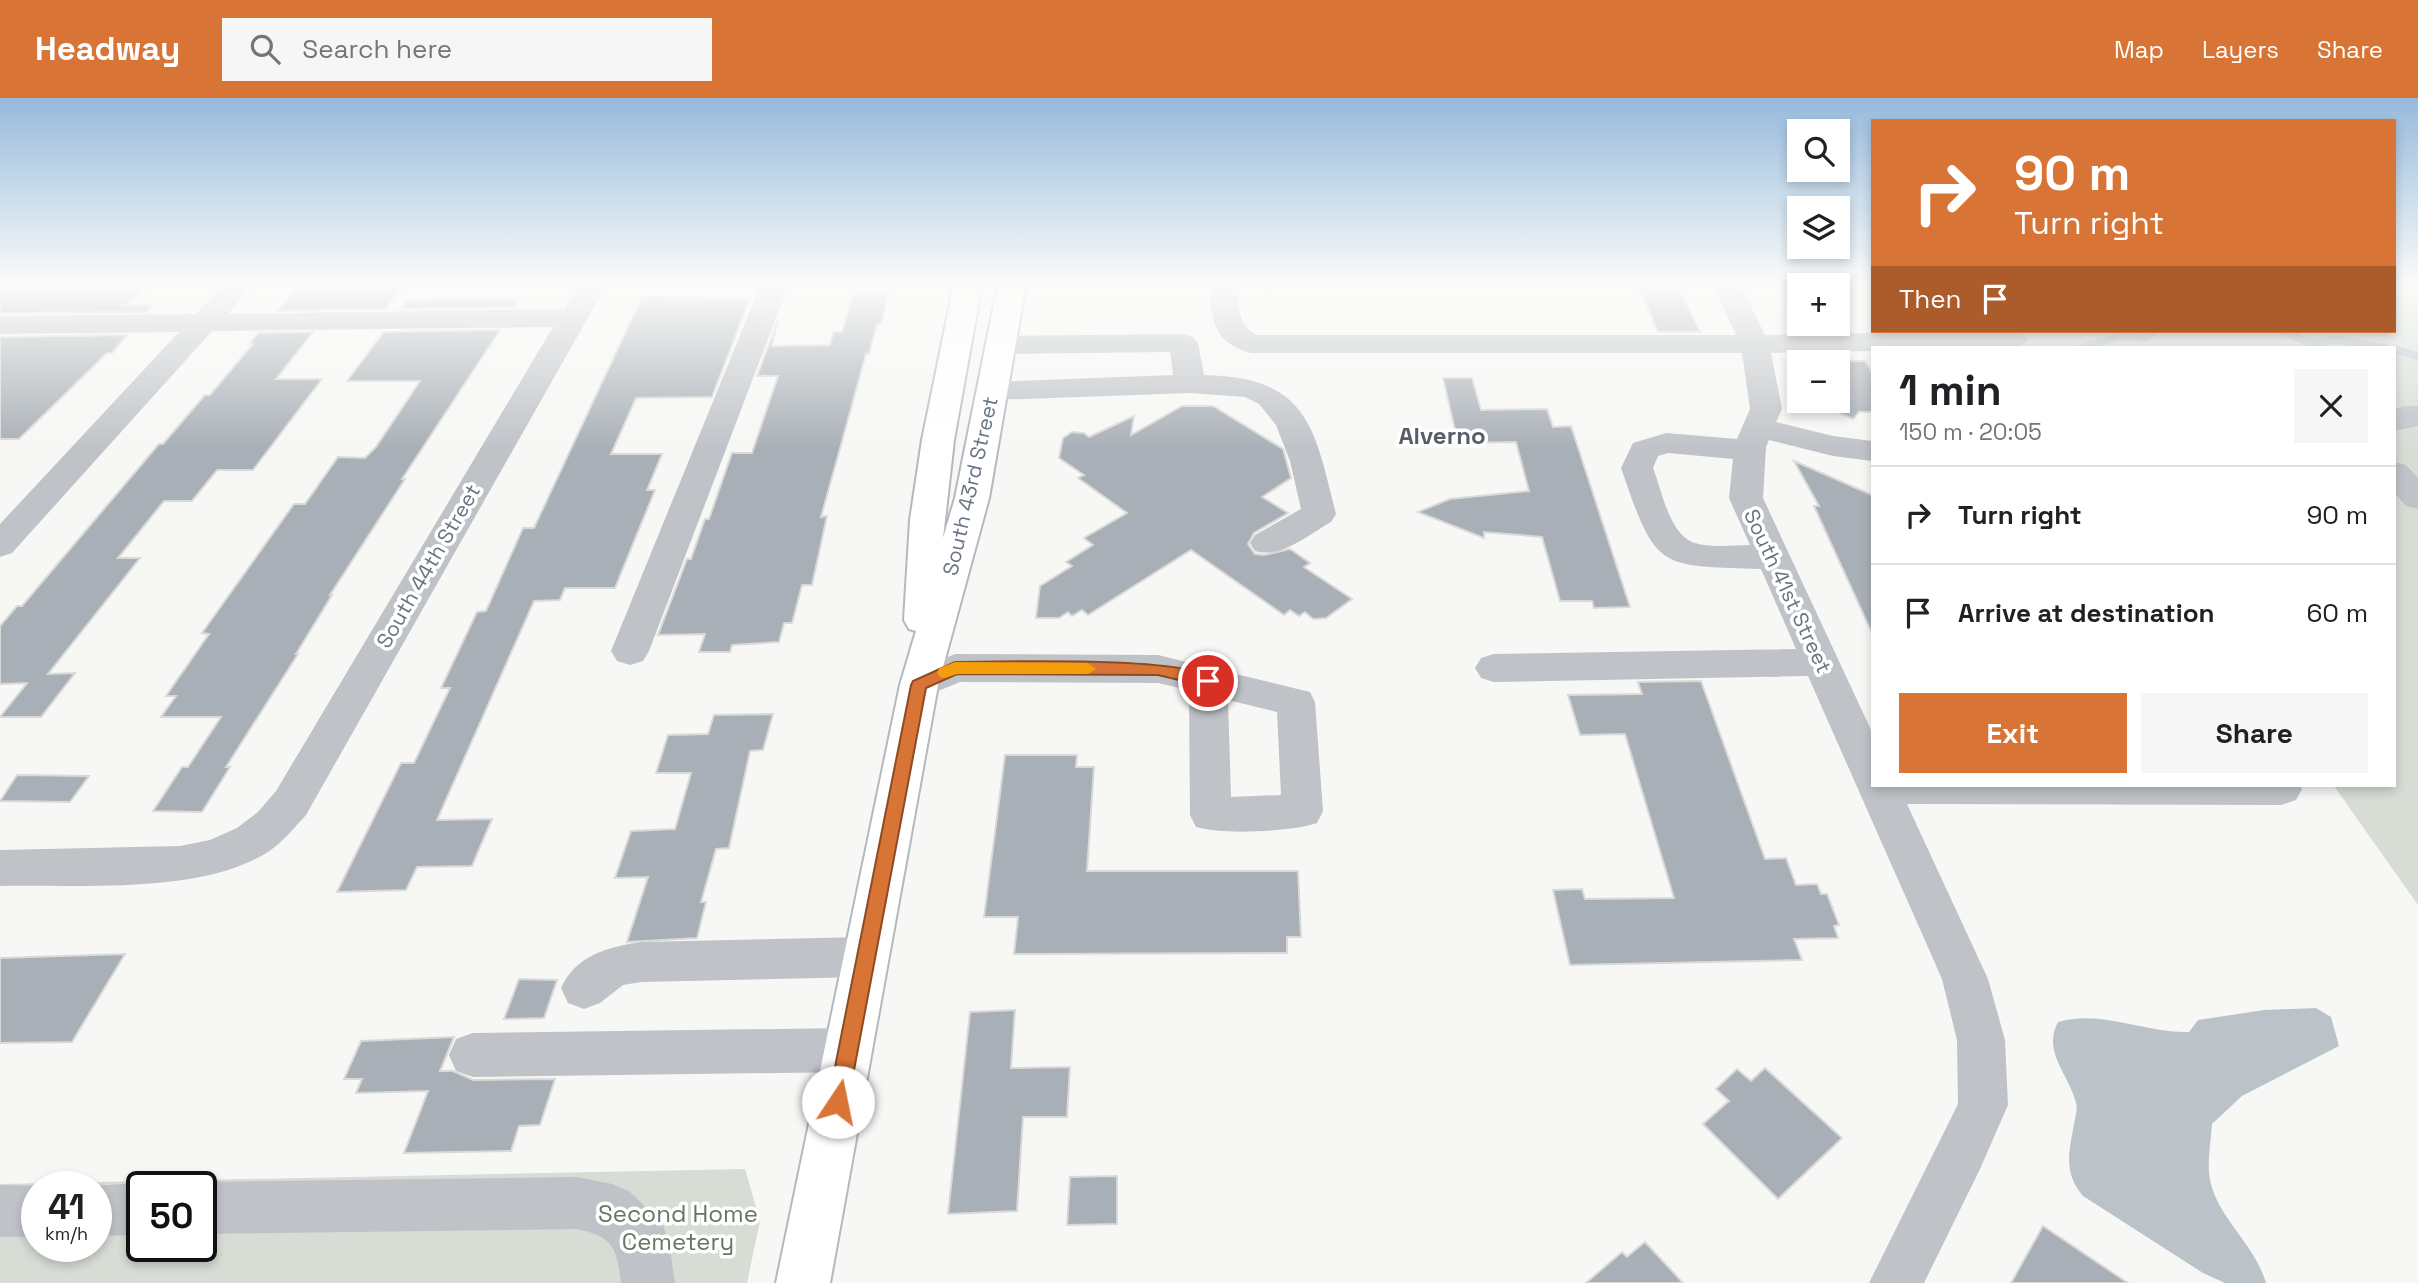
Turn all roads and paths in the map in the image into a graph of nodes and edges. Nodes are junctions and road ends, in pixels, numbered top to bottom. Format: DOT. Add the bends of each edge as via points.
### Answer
graph roads {
  1 [pos="190,339"];
  2 [pos="562,339"];
  3 [pos="753,339"];
  4 [pos="958,339"];
  5 [pos="1002,339"];
  6 [pos="1240,339"];
  7 [pos="1753,339"];
  8 [pos="1998,339"];
  9 [pos="1755,344"];
  10 [pos="1001,345"];
  11 [pos="1190,384"];
  12 [pos="992,391"];
  13 [pos="2418,416"];
  14 [pos="2396,420"];
  15 [pos="1758,428"];
  16 [pos="1871,432"];
  17 [pos="1871,451"];
  18 [pos="2396,474"];
  19 [pos="2418,498"];
  20 [pos="1267,543"];
  21 [pos="0,545"];
  22 [pos="1773,558"];
  23 [pos="630,651"];
  24 [pos="1821,663"];
  25 [pos="1494,668"];
  26 [pos="1208,681"];
  27 [pos="919,685"];
  28 [pos="1871,772"];
  29 [pos="1878,787"];
  30 [pos="2121,787"];
  31 [pos="2281,789"];
  32 [pos="0,868"];
  33 [pos="866,957"];
  34 [pos="584,988"];
  35 [pos="848,1050"];
  36 [pos="472,1055"];
  37 [pos="217,1208"];
  38 [pos="0,1211"];
  39 [pos="21,1211"];
  40 [pos="648,1283"];
  41 [pos="803,1283"];
  42 [pos="1896,1283"];
  1 -- 21 [label="street"];
  2 -- 32 [label="street, South 44th Street" via="291,803 273,824 217,856 180,864"];
  3 -- 23 [label="street"];
  4 -- 27 [label="main road, South 43rd Street" via="927,520"];
  5 -- 10 [label="main road, South 43rd Street"];
  6 -- 9 [label="street" via="1251,344"];
  7 -- 9 [label="street, South 41st Street"];
  8 -- 9 [label="street"];
  9 -- 15 [label="street, South 41st Street"];
  10 -- 11 [label="street" via="1183,343"];
  10 -- 12 [label="main road, South 43rd Street"];
  11 -- 12 [label="street"];
  11 -- 20 [label="street" via="1256,390 1277,401 1289,419 1319,514"];
  12 -- 27 [label="main road, South 43rd Street" via="969,509"];
  13 -- 14 [label="street"];
  15 -- 16 [label="street"];
  15 -- 17 [label="street"];
  15 -- 22 [label="street, South 41st Street" via="1746,498"];
  15 -- 22 [label="street" via="1644,450 1637,468 1658,526 1672,545 1691,555"];
  18 -- 19 [label="street"];
  22 -- 24 [label="street, South 41st Street"];
  24 -- 25 [label="street"];
  24 -- 28 [label="street, South 41st Street"];
  26 -- 27 [label="street" via="1158,669 955,668"];
  27 -- 33 [label="main road, South 43rd Street"];
  29 -- 42 [label="street, South 41st Street" via="1965,979 1981,1040 1983,1105"];
  30 -- 31 [label="street"];
  33 -- 34 [label="street" via="642,962 612,966"];
  33 -- 35 [label="main road, South 43rd Street"];
  35 -- 36 [label="street"];
  35 -- 41 [label="main road, South 43rd Street"];
  37 -- 40 [label="street" via="576,1203 612,1210 643,1242"];
  38 -- 39 [label="street"];
}
